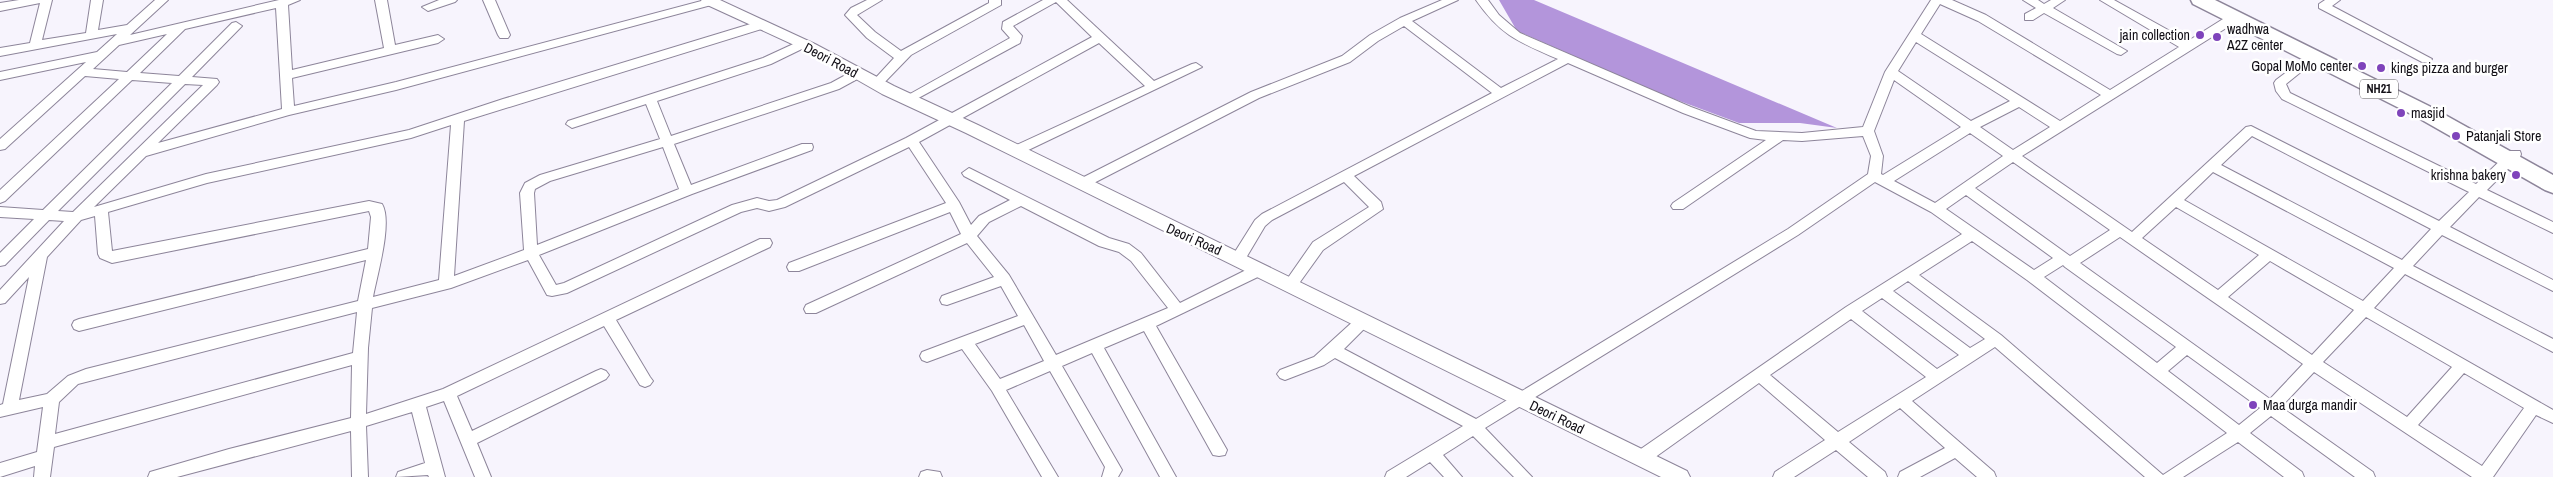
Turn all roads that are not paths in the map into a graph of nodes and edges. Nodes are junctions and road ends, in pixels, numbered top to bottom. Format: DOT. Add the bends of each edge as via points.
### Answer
graph roads {
  1 [pos="37,0"];
  2 [pos="46,0"];
  3 [pos="97,0"];
  4 [pos="162,0"];
  5 [pos="380,0"];
  6 [pos="451,0"];
  7 [pos="490,0"];
  8 [pos="876,0"];
  9 [pos="995,0"];
  10 [pos="1051,0"];
  11 [pos="1060,0"];
  12 [pos="1452,0"];
  13 [pos="1482,0"];
  14 [pos="1937,0"];
  15 [pos="1942,0"];
  16 [pos="2029,0"];
  17 [pos="2059,0"];
  18 [pos="2106,0"];
  19 [pos="2200,0"];
  20 [pos="2219,0"];
  21 [pos="2334,0"];
  22 [pos="288,1"];
  23 [pos="710,1"];
  24 [pos="0,7"];
  25 [pos="428,7"];
  26 [pos="2044,8"];
  27 [pos="2235,17"];
  28 [pos="2028,18"];
  29 [pos="1404,21"];
  30 [pos="761,25"];
  31 [pos="182,26"];
  32 [pos="236,26"];
  33 [pos="130,28"];
  34 [pos="92,35"];
  35 [pos="504,35"];
  36 [pos="1914,36"];
  37 [pos="1101,37"];
  38 [pos="438,39"];
  39 [pos="113,43"];
  40 [pos="802,44"];
  41 [pos="34,46"];
  42 [pos="2189,47"];
  43 [pos="390,50"];
  44 [pos="2121,51"];
  45 [pos="0,52"];
  46 [pos="98,56"];
  47 [pos="2314,56"];
  48 [pos="902,57"];
  49 [pos="1566,59"];
  50 [pos="2426,59"];
  51 [pos="1196,67"];
  52 [pos="80,72"];
  53 [pos="1891,72"];
  54 [pos="857,74"];
  55 [pos="287,75"];
  56 [pos="0,76"];
  57 [pos="130,76"];
  58 [pos="184,79"];
  59 [pos="876,84"];
  60 [pos="1153,87"];
  61 [pos="1500,94"];
  62 [pos="2110,95"];
  63 [pos="650,99"];
  64 [pos="907,99"];
  65 [pos="2019,102"];
  66 [pos="288,111"];
  67 [pos="458,118"];
  68 [pos="950,119"];
  69 [pos="572,124"];
  70 [pos="1970,127"];
  71 [pos="2060,127"];
  72 [pos="1868,131"];
  73 [pos="1780,136"];
  74 [pos="911,141"];
  75 [pos="666,142"];
  76 [pos="0,146"];
  77 [pos="807,147"];
  78 [pos="1015,150"];
  79 [pos="140,153"];
  80 [pos="2011,157"];
  81 [pos="2512,157"];
  82 [pos="2212,166"];
  83 [pos="969,173"];
  84 [pos="1345,175"];
  85 [pos="2553,175"];
  86 [pos="1879,178"];
  87 [pos="1082,184"];
  88 [pos="2553,185"];
  89 [pos="1966,188"];
  90 [pos="687,191"];
  91 [pos="2478,191"];
  92 [pos="0,198"];
  93 [pos="1021,200"];
  94 [pos="2174,200"];
  95 [pos="954,205"];
  96 [pos="1678,206"];
  97 [pos="1936,209"];
  98 [pos="101,210"];
  99 [pos="0,212"];
  100 [pos="44,216"];
  101 [pos="76,217"];
  102 [pos="2440,228"];
  103 [pos="2553,228"];
  104 [pos="2121,229"];
  105 [pos="1972,234"];
  106 [pos="969,236"];
  107 [pos="2134,238"];
  108 [pos="765,243"];
  109 [pos="374,253"];
  110 [pos="531,253"];
  111 [pos="2269,254"];
  112 [pos="40,257"];
  113 [pos="1238,259"];
  114 [pos="2066,260"];
  115 [pos="0,261"];
  116 [pos="794,267"];
  117 [pos="2404,269"];
  118 [pos="1259,270"];
  119 [pos="1908,274"];
  120 [pos="2034,277"];
  121 [pos="1004,279"];
  122 [pos="446,284"];
  123 [pos="1290,285"];
  124 [pos="2553,286"];
  125 [pos="1883,291"];
  126 [pos="2219,297"];
  127 [pos="0,299"];
  128 [pos="947,300"];
  129 [pos="365,304"];
  130 [pos="811,309"];
  131 [pos="1178,310"];
  132 [pos="2365,310"];
  133 [pos="1851,311"];
  134 [pos="607,318"];
  135 [pos="1026,318"];
  136 [pos="1363,321"];
  137 [pos="1147,323"];
  138 [pos="79,325"];
  139 [pos="1996,338"];
  140 [pos="965,341"];
  141 [pos="2551,341"];
  142 [pos="1096,346"];
  143 [pos="2186,347"];
  144 [pos="1333,350"];
  145 [pos="360,356"];
  146 [pos="927,356"];
  147 [pos="1970,356"];
  148 [pos="2314,364"];
  149 [pos="1054,365"];
  150 [pos="2462,366"];
  151 [pos="2158,371"];
  152 [pos="1285,374"];
  153 [pos="1760,375"];
  154 [pos="601,376"];
  155 [pos="1937,377"];
  156 [pos="645,382"];
  157 [pos="998,388"];
  158 [pos="448,393"];
  159 [pos="52,399"];
  160 [pos="1520,399"];
  161 [pos="1901,400"];
  162 [pos="418,404"];
  163 [pos="2534,406"];
  164 [pos="2271,408"];
  165 [pos="5,410"];
  166 [pos="2553,416"];
  167 [pos="357,424"];
  168 [pos="2408,426"];
  169 [pos="1476,427"];
  170 [pos="2239,433"];
  171 [pos="468,440"];
  172 [pos="1837,441"];
  173 [pos="1957,448"];
  174 [pos="45,450"];
  175 [pos="1219,450"];
  176 [pos="1432,454"];
  177 [pos="1641,458"];
  178 [pos="0,470"];
  179 [pos="436,472"];
  180 [pos="181,473"];
  181 [pos="1660,473"];
  182 [pos="2174,476"];
  183 [pos="42,477"];
  184 [pos="156,477"];
  185 [pos="360,477"];
  186 [pos="404,477"];
  187 [pos="483,477"];
  188 [pos="927,477"];
  189 [pos="934,477"];
  190 [pos="1050,477"];
  191 [pos="1110,477"];
  192 [pos="1168,477"];
  193 [pos="1393,477"];
  194 [pos="1454,477"];
  195 [pos="1524,477"];
  196 [pos="1680,477"];
  197 [pos="1781,477"];
  198 [pos="1879,477"];
  199 [pos="1906,477"];
  200 [pos="1988,477"];
  201 [pos="2156,477"];
  202 [pos="2296,477"];
  203 [pos="2367,477"];
  204 [pos="2485,477"];
  1 -- 24 [label="street"];
  2 -- 41 [label="street"];
  3 -- 34 [label="street"];
  4 -- 33 [label="street"];
  5 -- 43 [label="street"];
  6 -- 25 [label="street"];
  7 -- 35 [label="street"];
  8 -- 48 [label="street" via="851,15 871,35"];
  9 -- 48 [label="street" via="995,5"];
  10 -- 64 [label="street" via="1008,25 1016,40"];
  11 -- 37 [label="street"];
  12 -- 29 [label="street"];
  13 -- 49 [label="street" via="1505,28"];
  14 -- 36 [label="street"];
  15 -- 62 [label="street" via="1982,18"];
  16 -- 26 [label="street"];
  17 -- 26 [label="street"];
  18 -- 42 [label="street"];
  19 -- 27 [label="highway, NH21"];
  20 -- 81 [label="highway, NH21" via="2372,76"];
  21 -- 50 [label="street" via="2323,6"];
  22 -- 31 [label="street"];
  22 -- 55 [label="street"];
  23 -- 30 [label="street, Deori Road"];
  23 -- 66 [label="street" via="396,86"];
  26 -- 28 [label="street"];
  26 -- 44 [label="street"];
  27 -- 42 [label="street"];
  27 -- 47 [label="highway, NH21"];
  29 -- 61 [label="street"];
  29 -- 87 [label="street" via="1346,59 1254,95"];
  30 -- 40 [label="street, Deori Road"];
  30 -- 67 [label="street"];
  31 -- 39 [label="street"];
  31 -- 57 [label="street"];
  32 -- 58 [label="street"];
  33 -- 34 [label="street"];
  33 -- 39 [label="street"];
  34 -- 41 [label="street"];
  36 -- 53 [label="street"];
  36 -- 65 [label="street"];
  37 -- 60 [label="street"];
  37 -- 68 [label="street"];
  38 -- 43 [label="street"];
  39 -- 46 [label="street"];
  40 -- 54 [label="street, Deori Road"];
  40 -- 63 [label="street" via="767,61"];
  41 -- 45 [label="street"];
  42 -- 62 [label="street"];
  43 -- 55 [label="street"];
  46 -- 52 [label="street"];
  46 -- 56 [label="street"];
  47 -- 81 [label="highway, NH21"];
  47 -- 91 [label="street" via="2280,83 2286,96"];
  48 -- 59 [label="street"];
  49 -- 61 [label="street"];
  49 -- 73 [label="street" via="1755,135"];
  51 -- 60 [label="street"];
  52 -- 57 [label="street"];
  52 -- 76 [label="street"];
  53 -- 70 [label="street"];
  53 -- 72 [label="street"];
  54 -- 59 [label="street, Deori Road"];
  54 -- 75 [label="street" via="835,86"];
  55 -- 66 [label="street"];
  57 -- 58 [label="street"];
  57 -- 92 [label="street"];
  58 -- 79 [label="street" via="212,82"];
  58 -- 100 [label="street"];
  59 -- 64 [label="street, Deori Road"];
  60 -- 78 [label="street"];
  61 -- 84 [label="street"];
  62 -- 71 [label="street"];
  63 -- 69 [label="street"];
  63 -- 75 [label="street"];
  64 -- 68 [label="street, Deori Road"];
  65 -- 70 [label="street"];
  65 -- 71 [label="street"];
  66 -- 79 [label="street"];
  67 -- 98 [label="street" via="411,134 251,168"];
  67 -- 122 [label="street"];
  68 -- 74 [label="street"];
  68 -- 78 [label="street, Deori Road"];
  70 -- 80 [label="street"];
  70 -- 86 [label="street"];
  71 -- 80 [label="street"];
  72 -- 73 [label="street"];
  72 -- 86 [label="street" via="1877,156"];
  73 -- 96 [label="street"];
  74 -- 95 [label="street"];
  74 -- 110 [label="street" via="780,204 757,203 737,208 568,288 552,291"];
  75 -- 90 [label="street"];
  75 -- 110 [label="street" via="545,178 530,186 527,193"];
  77 -- 90 [label="street"];
  78 -- 87 [label="street, Deori Road"];
  79 -- 101 [label="street"];
  80 -- 89 [label="street"];
  80 -- 104 [label="street"];
  81 -- 85 [label="highway, NH21"];
  81 -- 88 [label="highway, NH21"];
  81 -- 91 [label="street"];
  82 -- 94 [label="street"];
  82 -- 102 [label="street" via="2254,130"];
  82 -- 117 [label="street"];
  83 -- 93 [label="street"];
  84 -- 113 [label="street" via="1267,217"];
  84 -- 123 [label="street" via="1376,205 1376,209 1318,246"];
  86 -- 97 [label="street"];
  86 -- 160 [label="street"];
  87 -- 113 [label="street, Deori Road"];
  89 -- 97 [label="street"];
  89 -- 114 [label="street"];
  90 -- 110 [label="street"];
  91 -- 102 [label="street"];
  91 -- 103 [label="street"];
  93 -- 106 [label="street" via="984,219"];
  93 -- 131 [label="street" via="1128,251"];
  94 -- 107 [label="street"];
  94 -- 111 [label="street"];
  95 -- 106 [label="street"];
  95 -- 116 [label="street"];
  97 -- 105 [label="street"];
  98 -- 101 [label="street"];
  98 -- 109 [label="street" via="105,254 112,258 375,206 378,208"];
  99 -- 100 [label="street"];
  100 -- 101 [label="street"];
  100 -- 115 [label="street"];
  101 -- 112 [label="street"];
  102 -- 117 [label="street"];
  102 -- 124 [label="street"];
  104 -- 107 [label="street"];
  104 -- 114 [label="street"];
  105 -- 119 [label="street"];
  105 -- 120 [label="street"];
  106 -- 121 [label="street"];
  106 -- 130 [label="street"];
  107 -- 126 [label="street"];
  108 -- 134 [label="street"];
  109 -- 129 [label="street"];
  109 -- 138 [label="street"];
  110 -- 122 [label="street"];
  111 -- 126 [label="street"];
  111 -- 132 [label="street"];
  112 -- 127 [label="street"];
  112 -- 165 [label="street"];
  113 -- 118 [label="street, Deori Road"];
  114 -- 120 [label="street"];
  114 -- 143 [label="street"];
  117 -- 132 [label="street"];
  117 -- 141 [label="street"];
  118 -- 123 [label="street, Deori Road"];
  118 -- 131 [label="street"];
  119 -- 125 [label="street"];
  119 -- 139 [label="street"];
  120 -- 151 [label="street"];
  121 -- 128 [label="street"];
  121 -- 135 [label="street"];
  122 -- 129 [label="street"];
  123 -- 136 [label="street, Deori Road"];
  125 -- 133 [label="street"];
  125 -- 147 [label="street"];
  126 -- 148 [label="street"];
  129 -- 145 [label="street"];
  129 -- 159 [label="street" via="86,375 73,380"];
  131 -- 137 [label="street"];
  132 -- 148 [label="street"];
  132 -- 150 [label="street"];
  133 -- 153 [label="street"];
  133 -- 155 [label="street"];
  134 -- 156 [label="street"];
  134 -- 158 [label="street"];
  135 -- 140 [label="street"];
  135 -- 149 [label="street"];
  136 -- 144 [label="street"];
  136 -- 160 [label="street, Deori Road"];
  137 -- 142 [label="street"];
  137 -- 175 [label="street"];
  139 -- 147 [label="street"];
  139 -- 201 [label="street"];
  140 -- 146 [label="street"];
  140 -- 157 [label="street"];
  142 -- 149 [label="street"];
  142 -- 192 [label="street"];
  143 -- 151 [label="street"];
  143 -- 164 [label="street"];
  144 -- 152 [label="street" via="1319,361"];
  144 -- 169 [label="street"];
  145 -- 167 [label="street"];
  145 -- 174 [label="street"];
  147 -- 155 [label="street"];
  148 -- 164 [label="street"];
  148 -- 168 [label="street"];
  149 -- 157 [label="street"];
  149 -- 191 [label="street" via="1113,466"];
  150 -- 163 [label="street"];
  150 -- 168 [label="street"];
  151 -- 170 [label="street"];
  153 -- 172 [label="street"];
  153 -- 177 [label="street"];
  154 -- 171 [label="street"];
  155 -- 161 [label="street"];
  157 -- 190 [label="street"];
  158 -- 162 [label="street"];
  158 -- 171 [label="street"];
  159 -- 165 [label="street"];
  159 -- 174 [label="street"];
  160 -- 169 [label="street"];
  160 -- 177 [label="street, Deori Road"];
  161 -- 172 [label="street"];
  161 -- 173 [label="street"];
  162 -- 167 [label="street"];
  162 -- 179 [label="street"];
  163 -- 166 [label="street"];
  163 -- 204 [label="street"];
  164 -- 170 [label="street"];
  164 -- 203 [label="street"];
  167 -- 180 [label="street" via="244,450"];
  167 -- 185 [label="street"];
  168 -- 204 [label="street"];
  169 -- 176 [label="street"];
  169 -- 195 [label="street"];
  170 -- 182 [label="street"];
  170 -- 202 [label="street"];
  171 -- 187 [label="street"];
  172 -- 197 [label="street"];
  172 -- 198 [label="street"];
  173 -- 199 [label="street"];
  173 -- 200 [label="street"];
  174 -- 178 [label="street"];
  174 -- 183 [label="street"];
  176 -- 193 [label="street"];
  176 -- 194 [label="street"];
  177 -- 181 [label="street, Deori Road"];
  179 -- 186 [label="street"];
  180 -- 184 [label="street"];
  181 -- 196 [label="street, Deori Road"];
  188 -- 189 [label="street"];
}
